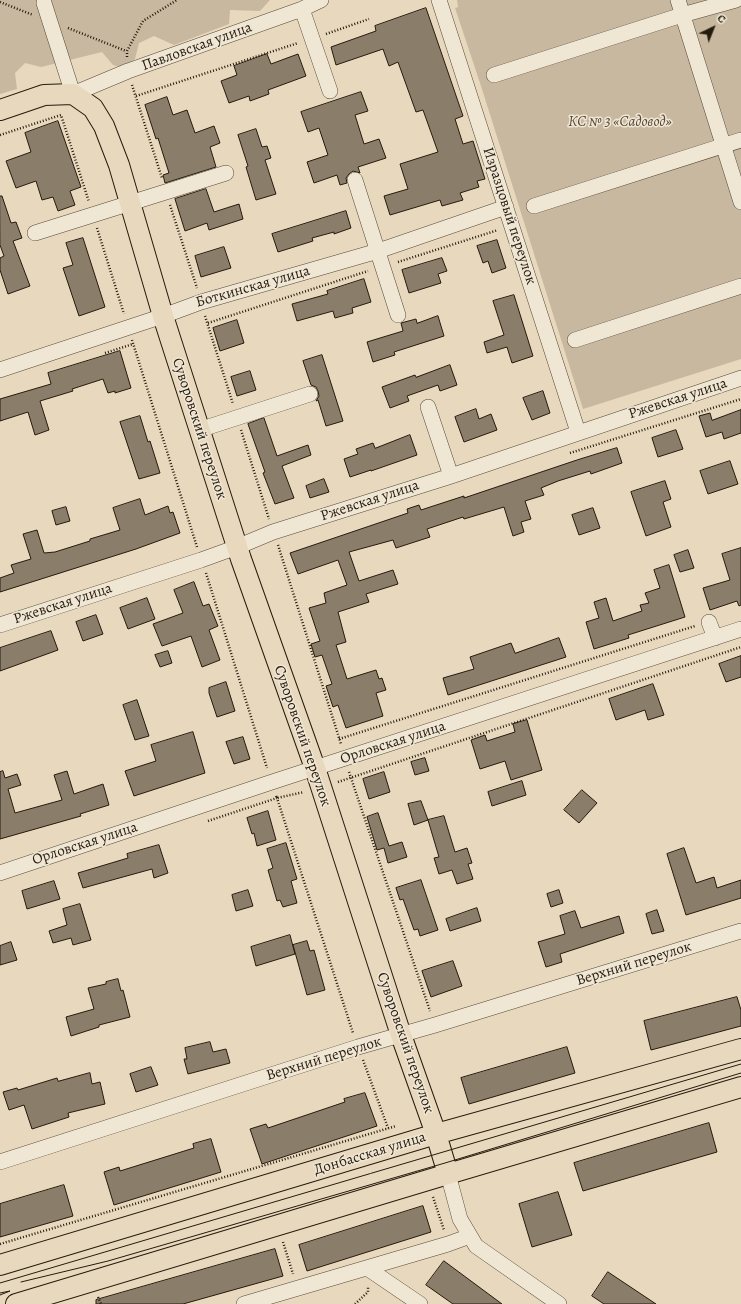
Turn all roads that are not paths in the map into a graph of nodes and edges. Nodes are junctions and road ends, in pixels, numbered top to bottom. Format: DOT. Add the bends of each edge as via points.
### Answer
graph roads {
  1 [pos="321,0"];
  2 [pos="438,0"];
  3 [pos="678,0"];
  4 [pos="736,0"];
  5 [pos="44,3"];
  6 [pos="302,9"];
  7 [pos="682,15"];
  8 [pos="494,75"];
  9 [pos="330,91"];
  10 [pos="73,94"];
  11 [pos="0,110"];
  12 [pos="741,140"];
  13 [pos="723,146"];
  14 [pos="226,173"];
  15 [pos="355,180"];
  16 [pos="741,202"];
  17 [pos="130,203"];
  18 [pos="534,206"];
  19 [pos="506,207"];
  20 [pos="35,232"];
  21 [pos="378,251"];
  22 [pos="741,286"];
  23 [pos="162,316"];
  24 [pos="398,316"];
  25 [pos="574,340"];
  26 [pos="0,370"];
  27 [pos="741,378"];
  28 [pos="310,394"];
  29 [pos="428,407"];
  30 [pos="199,430"];
  31 [pos="573,434"];
  32 [pos="451,476"];
  33 [pos="237,547"];
  34 [pos="709,622"];
  35 [pos="0,625"];
  36 [pos="741,629"];
  37 [pos="714,638"];
  38 [pos="314,768"];
  39 [pos="0,873"];
  40 [pos="741,931"];
  41 [pos="401,1035"];
  42 [pos="741,1049"];
  43 [pos="740,1090"];
  44 [pos="436,1134"];
  45 [pos="0,1162"];
  46 [pos="448,1174"];
  47 [pos="470,1236"];
  48 [pos="0,1265"];
  49 [pos="367,1268"];
  50 [pos="16,1304"];
  51 [pos="244,1304"];
  52 [pos="420,1304"];
  53 [pos="559,1304"];
  1 -- 6 [label="street, Павловская улица"];
  2 -- 19 [label="street, Изразцовый переулок"];
  3 -- 7 [label="street"];
  4 -- 7 [label="street"];
  5 -- 10 [label="street"];
  6 -- 9 [label="street"];
  6 -- 10 [label="street, Павловская улица" via="128,71"];
  7 -- 8 [label="street"];
  7 -- 13 [label="street"];
  10 -- 11 [label="main road, Павловская улица" via="44,95"];
  10 -- 17 [label="main road, Суворовский переулок" via="93,108 104,126"];
  12 -- 13 [label="street"];
  13 -- 16 [label="street"];
  13 -- 18 [label="street"];
  14 -- 17 [label="street"];
  15 -- 21 [label="street"];
  17 -- 20 [label="street"];
  17 -- 23 [label="main road, Суворовский переулок"];
  19 -- 21 [label="street, Боткинская улица"];
  19 -- 31 [label="street, Изразцовый переулок"];
  21 -- 23 [label="street, Боткинская улица" via="201,302"];
  21 -- 24 [label="street"];
  22 -- 25 [label="street"];
  23 -- 26 [label="street, Боткинская улица"];
  23 -- 30 [label="main road, Суворовский переулок"];
  27 -- 31 [label="street, Ржевская улица"];
  28 -- 30 [label="street"];
  29 -- 32 [label="street"];
  30 -- 33 [label="main road, Суворовский переулок"];
  31 -- 32 [label="street, Ржевская улица"];
  32 -- 33 [label="street, Ржевская улица" via="273,532"];
  33 -- 35 [label="street, Ржевская улица"];
  33 -- 38 [label="main road, Суворовский переулок"];
  34 -- 37 [label="street"];
  36 -- 37 [label="street, Орловская улица"];
  37 -- 38 [label="street, Орловская улица"];
  38 -- 39 [label="street, Орловская улица"];
  38 -- 41 [label="main road, Суворовский переулок"];
  40 -- 41 [label="street, Верхний переулок"];
  41 -- 44 [label="main road, Суворовский переулок"];
  41 -- 45 [label="street, Верхний переулок"];
  42 -- 44 [label="main road, Донбасская улица"];
  43 -- 46 [label="main road"];
  44 -- 46 [label="main road, Суворовский переулок"];
  44 -- 48 [label="main road, Донбасская улица"];
  46 -- 47 [label="street, Суворовский переулок" via="460,1219"];
  46 -- 50 [label="main road"];
  47 -- 49 [label="street"];
  47 -- 53 [label="street, Суворовский переулок" via="476,1246"];
  49 -- 51 [label="street"];
  49 -- 52 [label="street"];
}
